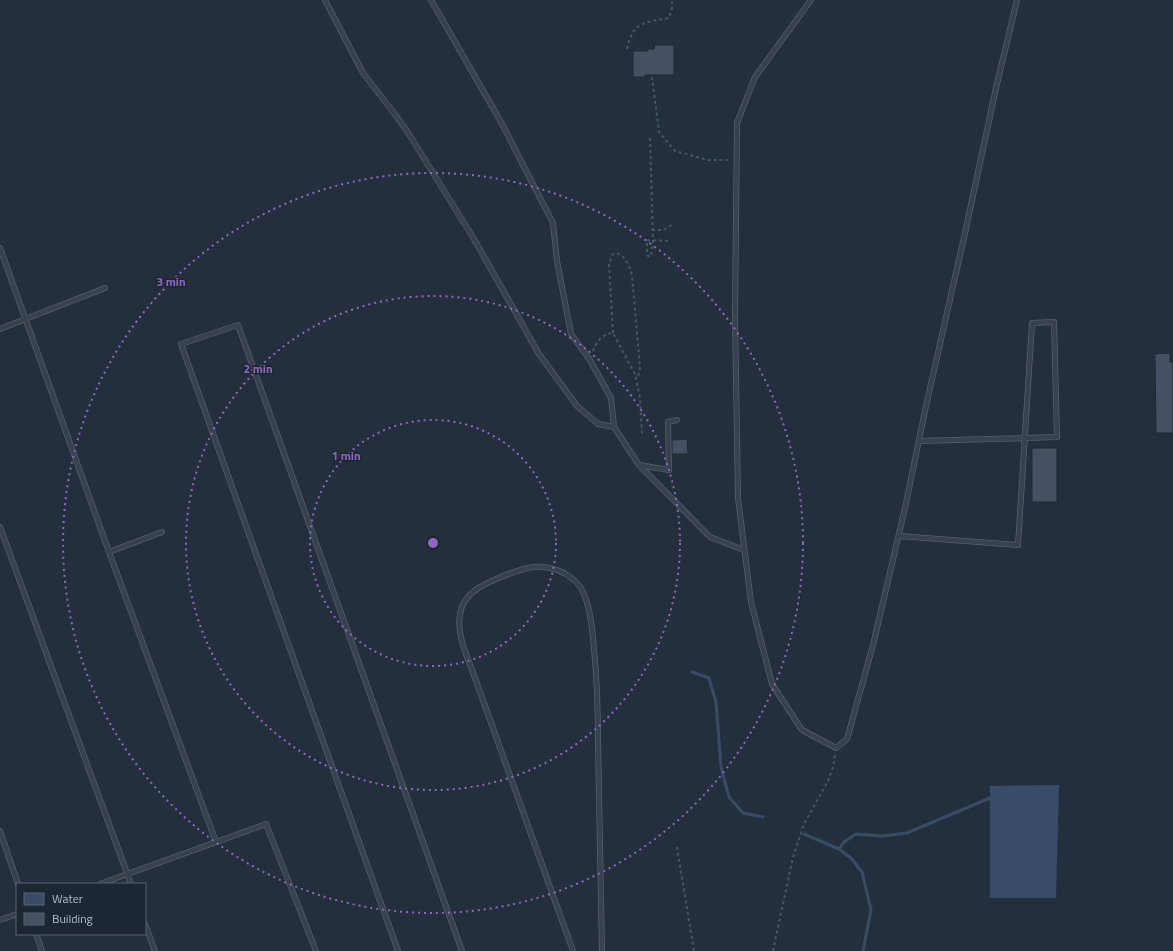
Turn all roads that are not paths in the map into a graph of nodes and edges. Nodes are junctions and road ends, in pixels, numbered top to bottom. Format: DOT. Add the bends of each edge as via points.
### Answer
graph roads {
  1 [pos="325,0"];
  2 [pos="431,0"];
  3 [pos="811,0"];
  4 [pos="1017,0"];
  5 [pos="0,248"];
  6 [pos="105,288"];
  7 [pos="25,319"];
  8 [pos="0,328"];
  9 [pos="677,420"];
  10 [pos="614,427"];
  11 [pos="1025,437"];
  12 [pos="919,441"];
  13 [pos="639,465"];
  14 [pos="0,527"];
  15 [pos="162,532"];
  16 [pos="899,536"];
  17 [pos="744,550"];
  18 [pos="109,552"];
  19 [pos="0,831"];
  20 [pos="216,842"];
  21 [pos="127,874"];
  22 [pos="18,883"];
  23 [pos="103,883"];
  24 [pos="131,883"];
  25 [pos="16,914"];
  26 [pos="0,920"];
  27 [pos="146,927"];
  28 [pos="36,935"];
  29 [pos="42,951"];
  30 [pos="155,951"];
  31 [pos="316,951"];
  32 [pos="398,951"];
  33 [pos="462,951"];
  34 [pos="573,951"];
  35 [pos="602,951"];
  1 -- 10 [label="lane" via="362,73 397,117 445,192 539,354 577,406 598,424"];
  2 -- 10 [label="lane" via="501,122 552,223 571,334 590,360 611,398"];
  3 -- 17 [label="lane" via="755,77 737,123 735,317 738,498"];
  4 -- 12 [label="lane"];
  5 -- 7 [label="lane"];
  6 -- 7 [label="lane"];
  7 -- 8 [label="lane"];
  7 -- 18 [label="lane"];
  9 -- 13 [label="lane" via="668,422 668,470"];
  10 -- 13 [label="lane"];
  11 -- 11 [label="lane" via="1058,437 1054,322 1032,323"];
  11 -- 12 [label="lane"];
  11 -- 16 [label="lane" via="1018,545"];
  12 -- 16 [label="lane"];
  13 -- 17 [label="lane" via="710,537"];
  14 -- 21 [label="lane"];
  15 -- 18 [label="lane"];
  16 -- 17 [label="lane" via="847,739 836,748 802,730 772,684 751,602"];
  18 -- 20 [label="lane"];
  19 -- 22 [label="lane"];
  20 -- 21 [label="lane"];
  20 -- 31 [label="lane" via="266,824"];
  21 -- 23 [label="lane"];
  21 -- 24 [label="lane"];
  25 -- 26 [label="lane"];
  27 -- 30 [label="lane"];
  28 -- 29 [label="lane"];
  32 -- 33 [label="lane" via="181,344 238,325"];
  34 -- 35 [label="lane" via="460,630 461,608 474,590 518,570 536,566 553,568 576,582 587,602 591,618 598,686"];
}
